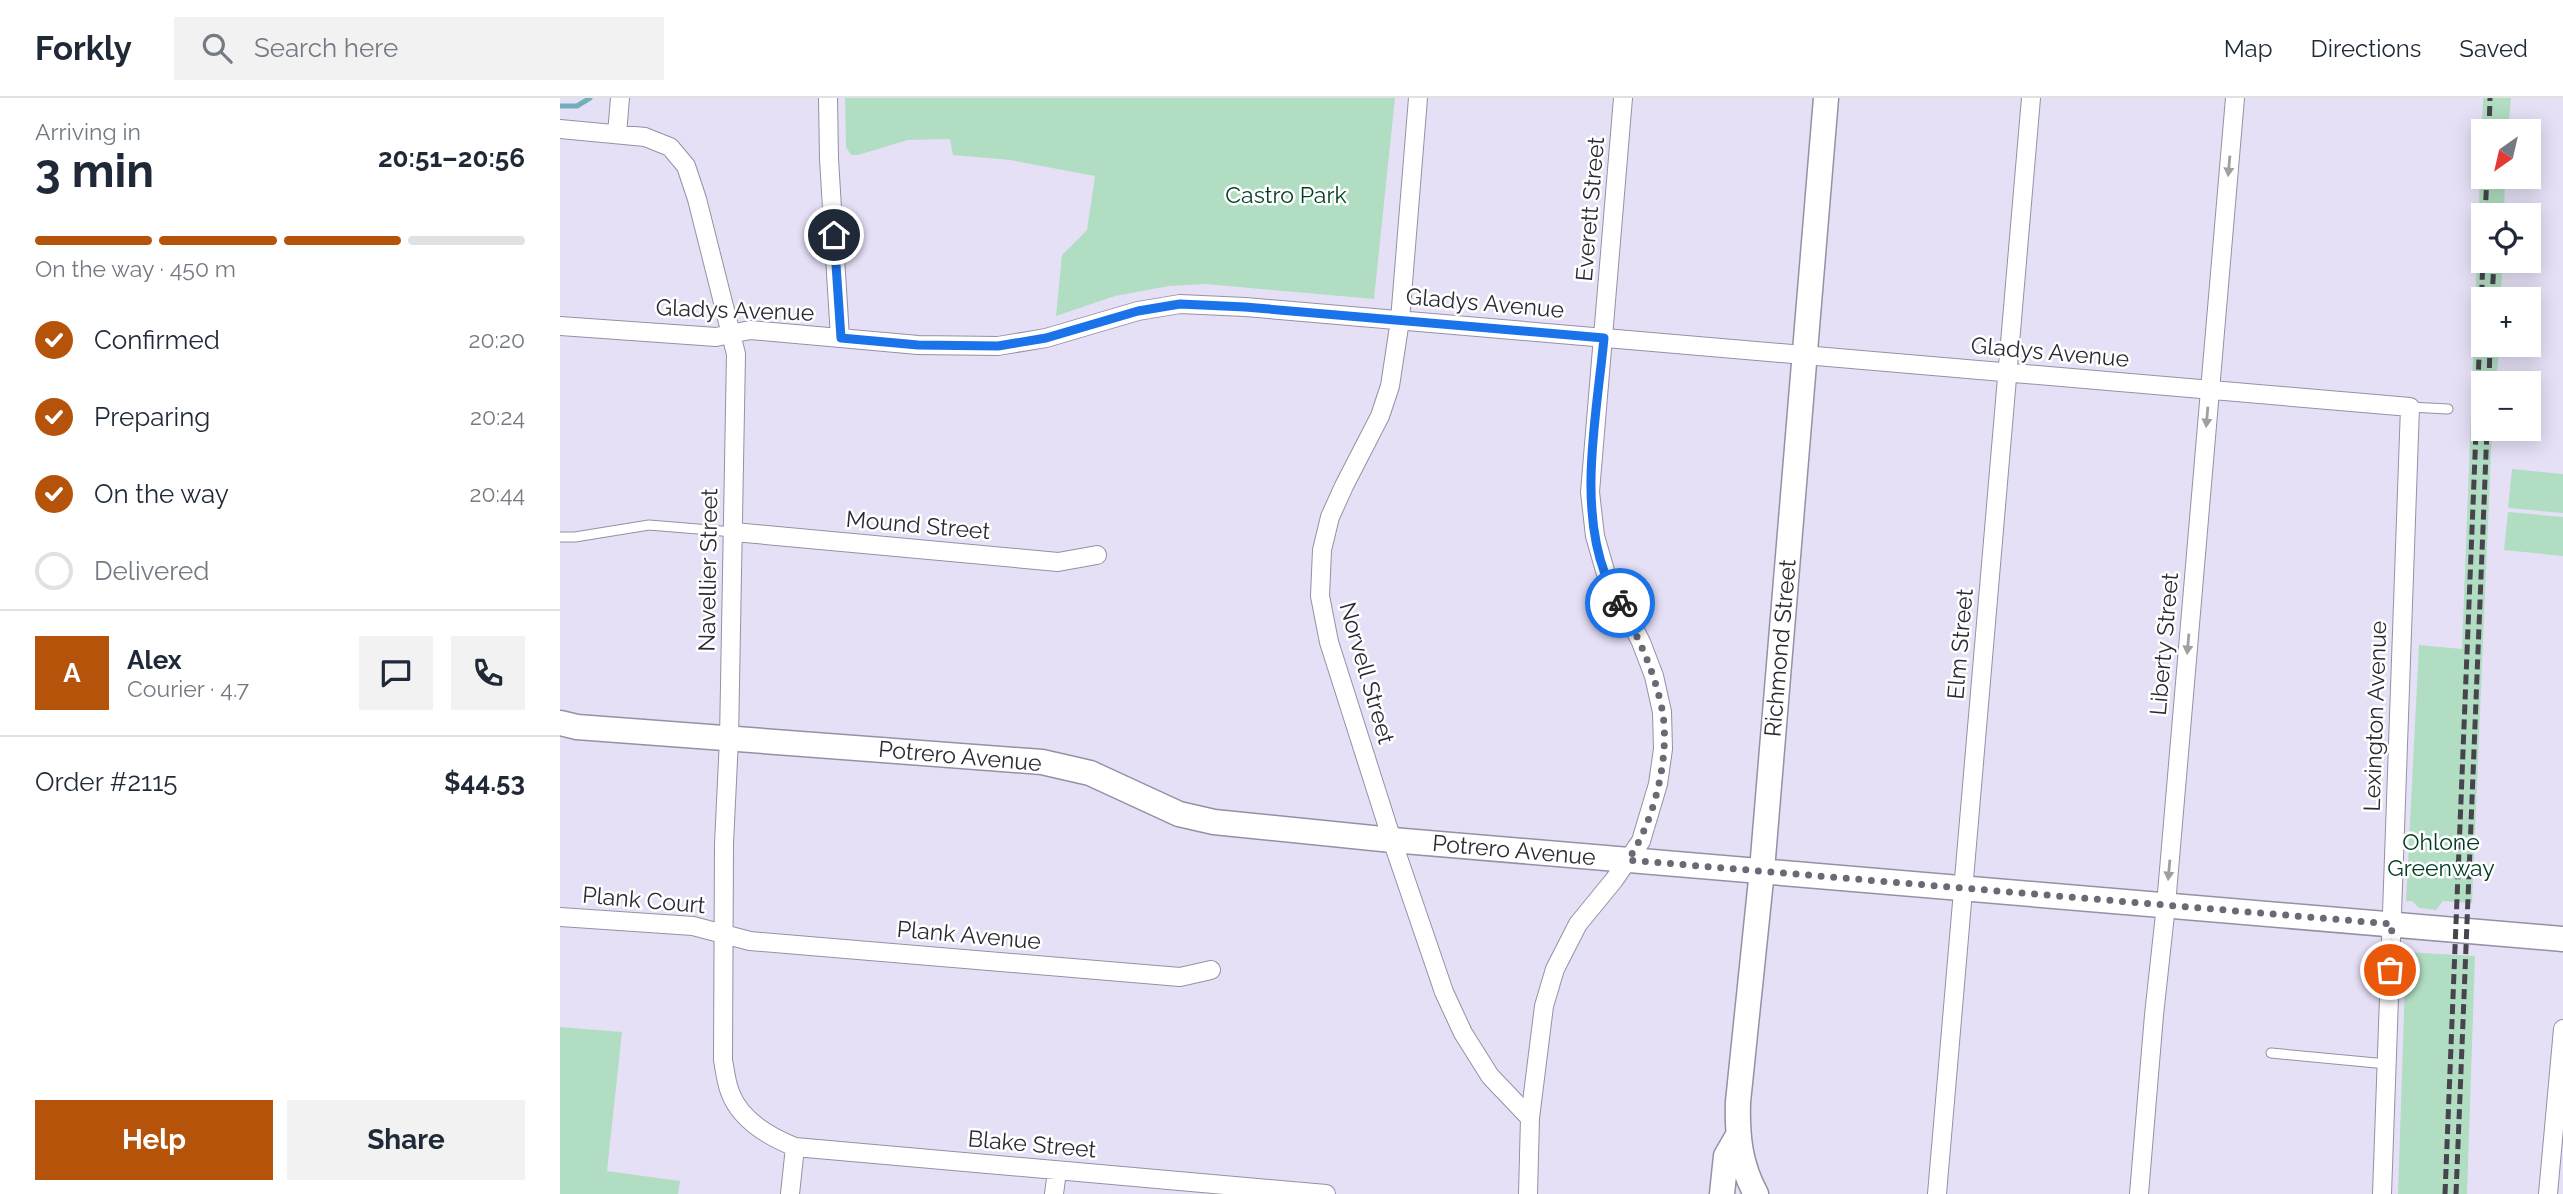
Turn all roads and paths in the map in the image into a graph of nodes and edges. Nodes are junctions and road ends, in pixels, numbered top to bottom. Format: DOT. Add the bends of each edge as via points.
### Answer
graph roads {
  1 [pos="620,98"];
  2 [pos="828,98"];
  3 [pos="1418,98"];
  4 [pos="1623,98"];
  5 [pos="1826,98"];
  6 [pos="2031,98"];
  7 [pos="2235,98"];
  8 [pos="560,129"];
  9 [pos="617,134"];
  10 [pos="1400,320"];
  11 [pos="560,326"];
  12 [pos="732,334"];
  13 [pos="841,338"];
  14 [pos="1604,338"];
  15 [pos="1804,356"];
  16 [pos="2007,373"];
  17 [pos="2210,390"];
  18 [pos="2410,407"];
  19 [pos="2448,409"];
  20 [pos="734,532"];
  21 [pos="560,537"];
  22 [pos="1097,555"];
  23 [pos="560,723"];
  24 [pos="729,739"];
  25 [pos="1392,840"];
  26 [pos="1628,860"];
  27 [pos="1762,870"];
  28 [pos="1964,888"];
  29 [pos="2166,905"];
  30 [pos="560,917"];
  31 [pos="2392,924"];
  32 [pos="723,933"];
  33 [pos="2563,939"];
  34 [pos="1211,970"];
  35 [pos="2563,1029"];
  36 [pos="2271,1053"];
  37 [pos="2387,1064"];
  38 [pos="743,1114"];
  39 [pos="1530,1118"];
  40 [pos="1737,1137"];
  41 [pos="796,1147"];
  42 [pos="1056,1171"];
  43 [pos="790,1194"];
  44 [pos="1055,1194"];
  45 [pos="1326,1194"];
  46 [pos="1528,1194"];
  47 [pos="1722,1194"];
  48 [pos="1756,1194"];
  49 [pos="1937,1194"];
  50 [pos="2139,1194"];
  51 [pos="2382,1194"];
  52 [pos="2548,1194"];
  1 -- 9 [label="street"];
  2 -- 13 [label="street"];
  3 -- 10 [label="street, Norvell Street"];
  4 -- 14 [label="street, Everett Street"];
  5 -- 15 [label="street, Richmond Street"];
  6 -- 16 [label="street, Elm Street"];
  7 -- 17 [label="street, Liberty Street, one-way"];
  8 -- 9 [label="street, Navellier Street"];
  9 -- 12 [label="street, Navellier Street" via="645,137 670,147 686,166"];
  10 -- 13 [label="street, Gladys Avenue" via="1180,304 998,346"];
  10 -- 14 [label="street, Gladys Avenue"];
  10 -- 25 [label="street, Norvell Street" via="1390,386 1380,416 1331,517 1322,550 1320,596 1329,642"];
  11 -- 12 [label="street, Gladys Avenue" via="716,337"];
  12 -- 13 [label="street, Gladys Avenue" via="750,330"];
  12 -- 20 [label="street, Navellier Street" via="736,354"];
  14 -- 15 [label="street, Gladys Avenue"];
  14 -- 26 [label="street, Everett Street" via="1590,492 1595,536 1605,574 1654,676 1662,712 1658,784 1641,841"];
  15 -- 16 [label="street, Gladys Avenue"];
  15 -- 27 [label="street, Richmond Street"];
  16 -- 17 [label="street, Gladys Avenue"];
  16 -- 28 [label="street, Elm Street"];
  17 -- 18 [label="street, Gladys Avenue"];
  17 -- 29 [label="street, Liberty Street, one-way"];
  18 -- 19 [label="lane"];
  18 -- 31 [label="street, Lexington Avenue"];
  20 -- 21 [label="lane" via="649,525"];
  20 -- 22 [label="street, Mound Street" via="1058,562"];
  20 -- 24 [label="street, Navellier Street"];
  23 -- 24 [label="street, Potrero Avenue"];
  24 -- 25 [label="street, Potrero Avenue" via="1042,762 1090,773 1179,814 1214,822"];
  24 -- 32 [label="street, Navellier Street"];
  25 -- 26 [label="street, Potrero Avenue"];
  25 -- 39 [label="street, Norvell Street" via="1444,992 1463,1033 1490,1076"];
  26 -- 27 [label="street, Potrero Avenue"];
  26 -- 39 [label="street, Everett Street" via="1578,924 1555,969 1544,1006"];
  27 -- 28 [label="street, Potrero Avenue"];
  27 -- 40 [label="street, Richmond Street"];
  28 -- 29 [label="street, Potrero Avenue"];
  28 -- 49 [label="street, Elm Street"];
  29 -- 31 [label="street, Potrero Avenue"];
  29 -- 50 [label="street, Liberty Street"];
  30 -- 32 [label="street, Plank Court" via="693,926"];
  31 -- 33 [label="street, Potrero Avenue"];
  31 -- 37 [label="street, Lexington Avenue"];
  32 -- 34 [label="street, Plank Avenue" via="750,941 1180,978"];
  32 -- 38 [label="street, Navellier Street" via="723,1060 730,1093"];
  35 -- 52 [label="street"];
  36 -- 37 [label="lane"];
  37 -- 51 [label="street, Lexington Avenue"];
  38 -- 41 [label="street, Blake Street" via="772,1138"];
  39 -- 46 [label="street"];
  40 -- 47 [label="street" via="1726,1156"];
  40 -- 48 [label="street, Richmond Street" via="1746,1177"];
  41 -- 42 [label="street, Blake Street"];
  41 -- 43 [label="street"];
  42 -- 44 [label="street"];
  42 -- 45 [label="street, Blake Street"];
}
